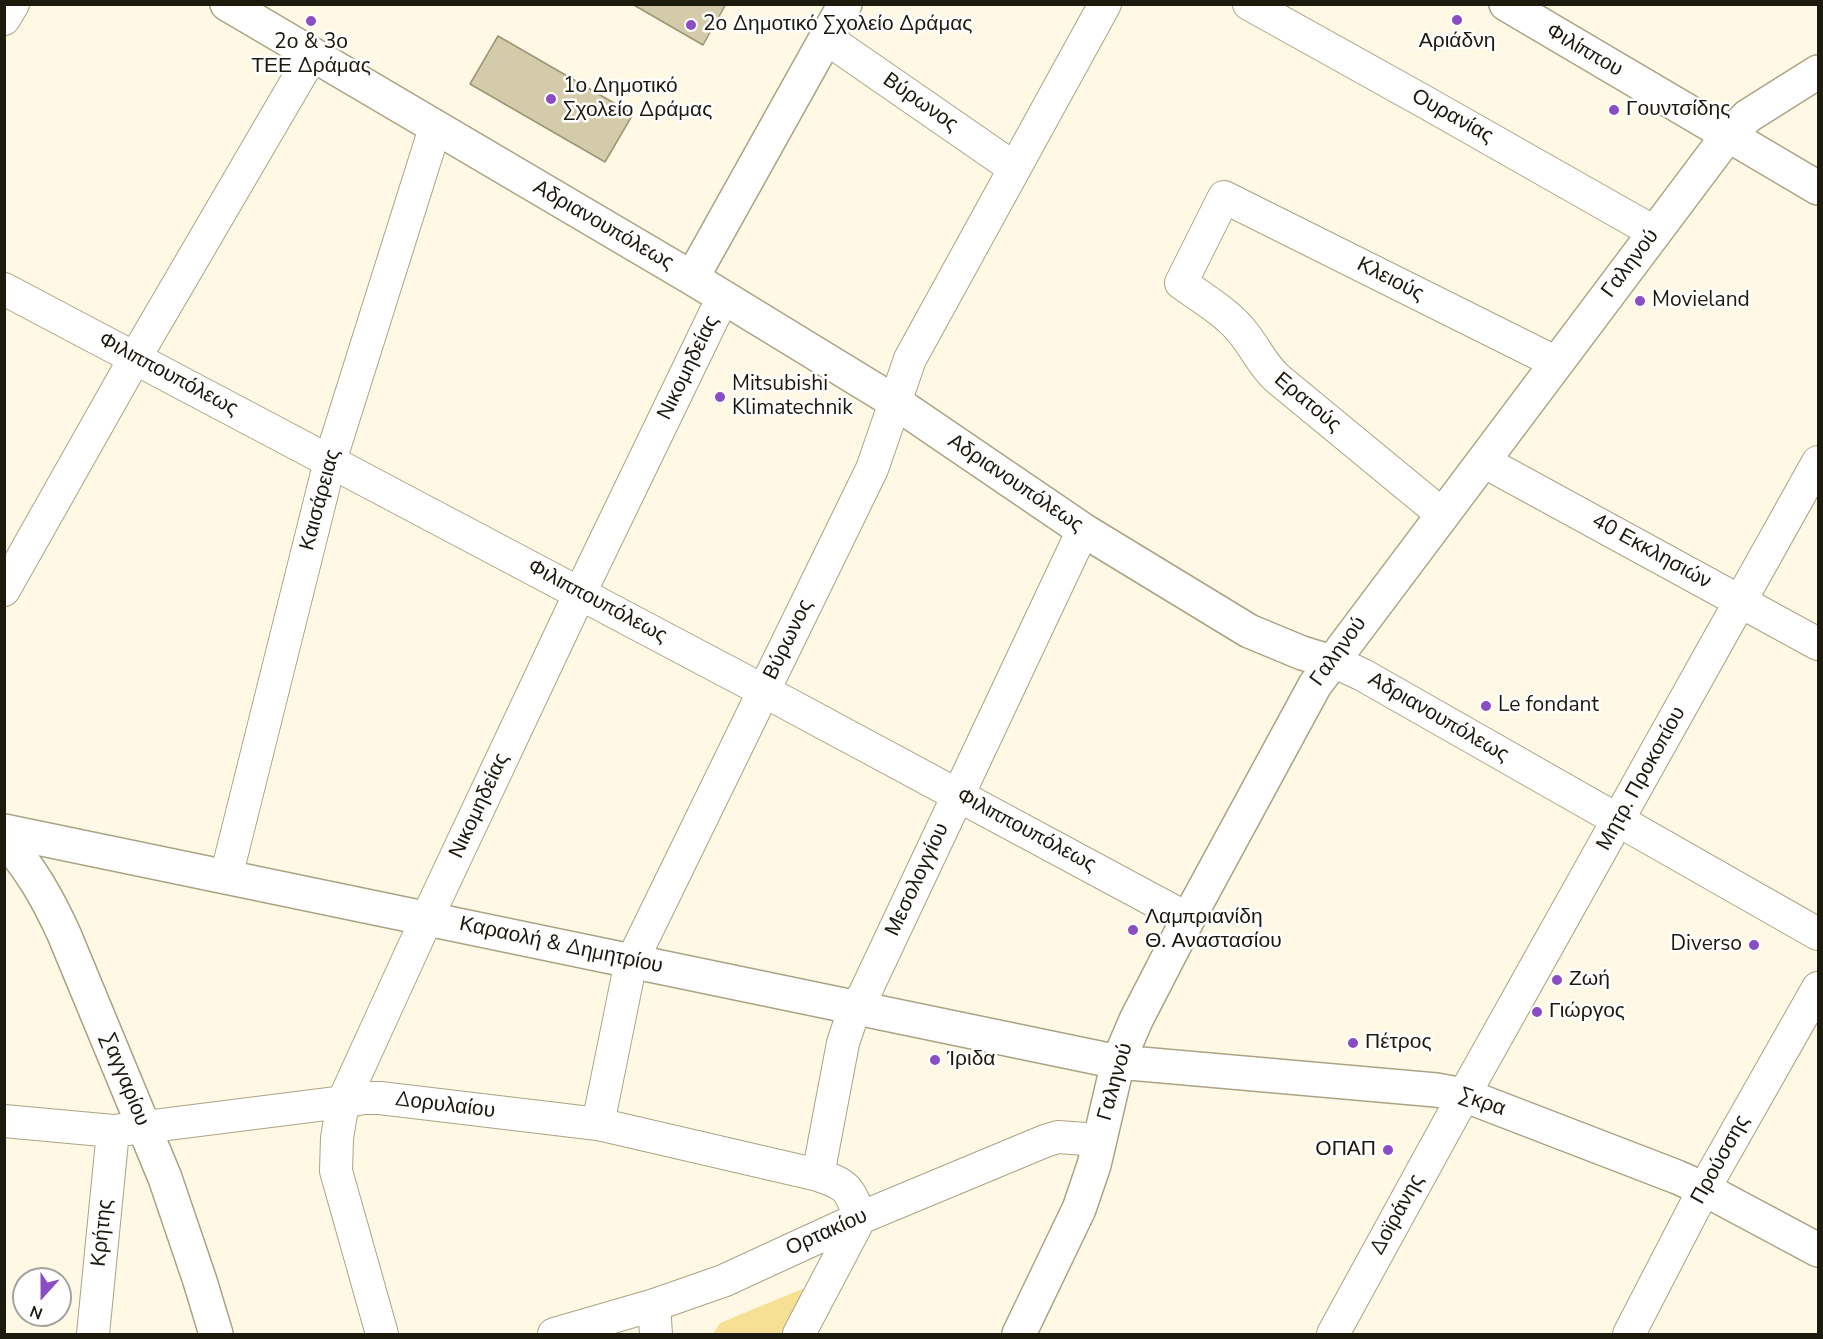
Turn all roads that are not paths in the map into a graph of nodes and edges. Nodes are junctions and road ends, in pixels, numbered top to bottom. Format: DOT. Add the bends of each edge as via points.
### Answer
graph roads {
  1 [pos="13,4"];
  2 [pos="226,4"];
  3 [pos="845,4"];
  4 [pos="1105,4"];
  5 [pos="1249,4"];
  6 [pos="1506,4"];
  7 [pos="4,20"];
  8 [pos="826,38"];
  9 [pos="312,55"];
  10 [pos="1818,72"];
  11 [pos="435,128"];
  12 [pos="1728,135"];
  13 [pos="1014,168"];
  14 [pos="1818,188"];
  15 [pos="1654,232"];
  16 [pos="692,278"];
  17 [pos="1181,282"];
  18 [pos="4,289"];
  19 [pos="723,297"];
  20 [pos="135,358"];
  21 [pos="1557,363"];
  22 [pos="895,402"];
  23 [pos="330,461"];
  24 [pos="1483,461"];
  25 [pos="1818,462"];
  26 [pos="1443,515"];
  27 [pos="1083,530"];
  28 [pos="4,591"];
  29 [pos="580,593"];
  30 [pos="1741,602"];
  31 [pos="1818,644"];
  32 [pos="1332,662"];
  33 [pos="764,691"];
  34 [pos="959,794"];
  35 [pos="1618,820"];
  36 [pos="4,831"];
  37 [pos="4,838"];
  38 [pos="226,877"];
  39 [pos="427,918"];
  40 [pos="1188,919"];
  41 [pos="1818,934"];
  42 [pos="631,961"];
  43 [pos="1818,988"];
  44 [pos="855,1007"];
  45 [pos="1118,1062"];
  46 [pos="1464,1095"];
  47 [pos="343,1102"];
  48 [pos="4,1121"];
  49 [pos="598,1124"];
  50 [pos="129,1129"];
  51 [pos="1100,1140"];
  52 [pos="818,1175"];
  53 [pos="1704,1189"];
  54 [pos="860,1218"];
  55 [pos="1818,1250"];
  56 [pos="655,1320"];
  57 [pos="93,1335"];
  58 [pos="216,1335"];
  59 [pos="382,1335"];
  60 [pos="554,1335"];
  61 [pos="799,1335"];
  62 [pos="1019,1335"];
  63 [pos="1333,1335"];
  64 [pos="1629,1335"];
  1 -- 7 [label="street"];
  2 -- 9 [label="street, Αδριανουπόλεως"];
  3 -- 8 [label="street"];
  4 -- 13 [label="street, Βύρωνος"];
  5 -- 15 [label="street, Ουρανίας"];
  6 -- 12 [label="street, Φιλίππου"];
  8 -- 13 [label="street, Βύρωνος"];
  8 -- 16 [label="street"];
  9 -- 11 [label="street, Αδριανουπόλεως"];
  9 -- 20 [label="street"];
  10 -- 12 [label="street, Γαληνού" via="1748,116"];
  11 -- 16 [label="street, Αδριανουπόλεως"];
  11 -- 23 [label="street, Καισάρειας"];
  12 -- 14 [label="street, Φιλίππου"];
  12 -- 15 [label="street, Γαληνού"];
  13 -- 22 [label="street, Βύρωνος" via="910,359"];
  15 -- 21 [label="street, Γαληνού"];
  16 -- 19 [label="street, Αδριανουπόλεως"];
  17 -- 21 [label="street, Κλειούς" via="1224,197"];
  17 -- 26 [label="street, Ερατούς" via="1245,334 1278,380"];
  18 -- 20 [label="street, Φιλιππουπόλεως"];
  19 -- 22 [label="street, Αδριανουπόλεως"];
  19 -- 29 [label="street, Νικομηδείας"];
  20 -- 23 [label="street, Φιλιππουπόλεως"];
  20 -- 28 [label="street"];
  21 -- 24 [label="street, Γαληνού"];
  22 -- 27 [label="street, Αδριανουπόλεως"];
  22 -- 33 [label="street, Βύρωνος" via="872,469"];
  23 -- 29 [label="street, Φιλιππουπόλεως"];
  23 -- 38 [label="street, Καισάρειας"];
  24 -- 26 [label="street, Γαληνού"];
  24 -- 30 [label="street, 40 Εκκλησιών"];
  25 -- 30 [label="street, Μητρ. Προκοπίου"];
  26 -- 32 [label="street, Γαληνού"];
  27 -- 32 [label="street, Αδριανουπόλεως" via="1249,631"];
  27 -- 34 [label="street, Μεσολογγίου"];
  29 -- 33 [label="street, Φιλιππουπόλεως"];
  29 -- 39 [label="street, Νικομηδείας"];
  30 -- 31 [label="street, 40 Εκκλησιών"];
  30 -- 35 [label="street, Μητρ. Προκοπίου"];
  32 -- 35 [label="street, Αδριανουπόλεως" via="1363,675"];
  32 -- 40 [label="street, Γαληνού" via="1303,705"];
  33 -- 34 [label="street, Φιλιππουπόλεως"];
  33 -- 42 [label="street, Βύρωνος"];
  34 -- 40 [label="street, Φιλιππουπόλεως"];
  34 -- 44 [label="street, Μεσολογγίου"];
  35 -- 41 [label="street, Αδριανουπόλεως"];
  35 -- 46 [label="street, Μητρ. Προκοπίου"];
  36 -- 38 [label="street, Καραολή & Δημητρίου"];
  37 -- 50 [label="street, Σαγγαρίου" via="28,867 56,916"];
  38 -- 39 [label="street, Καραολή & Δημητρίου"];
  39 -- 42 [label="street, Καραολή & Δημητρίου"];
  39 -- 47 [label="street, Νικομηδείας"];
  40 -- 45 [label="street, Γαληνού"];
  42 -- 44 [label="street, Καραολή & Δημητρίου"];
  42 -- 49 [label="street, Βύρωνος"];
  43 -- 53 [label="street, Προύσσης"];
  44 -- 45 [label="street, Καραολή & Δημητρίου"];
  44 -- 52 [label="street, Μεσολογγίου" via="843,1042"];
  45 -- 46 [label="street, Σκρα"];
  45 -- 51 [label="street, Γαληνού"];
  46 -- 53 [label="street, Σκρα"];
  46 -- 63 [label="street, Δοϊράνης"];
  47 -- 49 [label="street, Δορυλαίου" via="380,1098"];
  47 -- 50 [label="street, Δορυλαίου"];
  47 -- 59 [label="street, Νικομηδείας" via="336,1171"];
  48 -- 50 [label="street, Δορυλαίου"];
  49 -- 52 [label="street, Δορυλαίου"];
  50 -- 57 [label="street, Κρήτης"];
  50 -- 58 [label="street, Σαγγαρίου" via="178,1214"];
  51 -- 54 [label="street, Ορτακίου" via="1058,1137 1045,1141"];
  51 -- 62 [label="street, Γαληνού" via="1079,1209"];
  52 -- 54 [label="street, Δορυλαίου" via="840,1182 850,1192"];
  53 -- 55 [label="street, Σκρα"];
  53 -- 64 [label="street, Προύσσης"];
  54 -- 56 [label="street, Ορτακίου" via="723,1281"];
  54 -- 61 [label="street"];
  56 -- 60 [label="street, Ορτακίου"];
}
